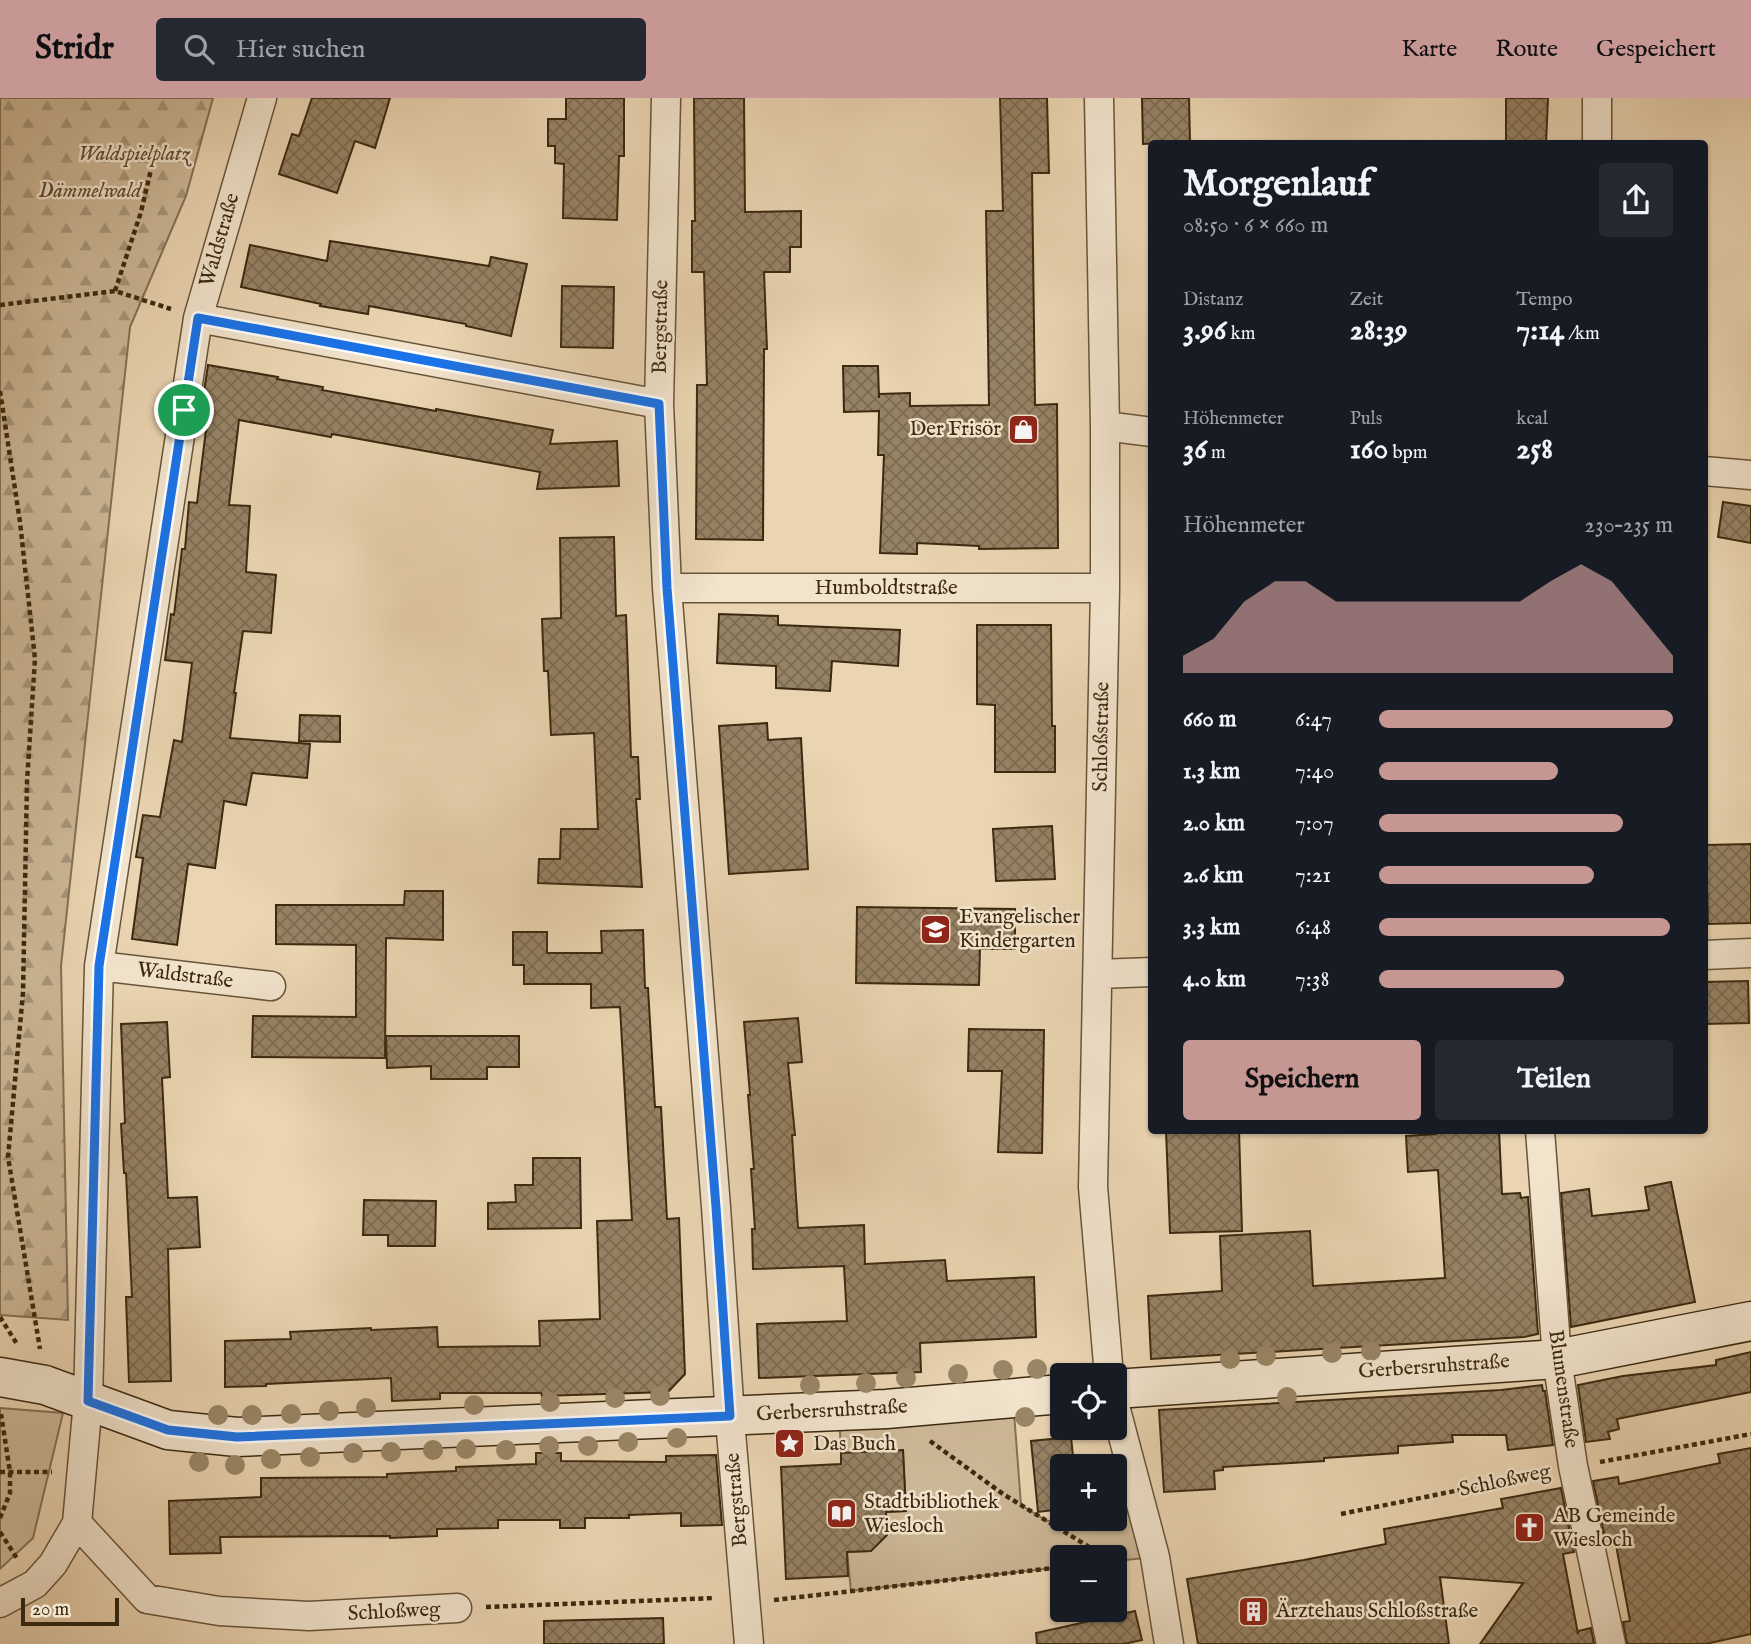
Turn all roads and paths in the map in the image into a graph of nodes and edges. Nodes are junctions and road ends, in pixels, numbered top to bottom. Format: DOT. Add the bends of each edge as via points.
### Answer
graph roads {
  1 [pos="262,98"];
  2 [pos="666,98"];
  3 [pos="1099,98"];
  4 [pos="1597,98"];
  5 [pos="1597,140"];
  6 [pos="152,161"];
  7 [pos="116,291"];
  8 [pos="0,305"];
  9 [pos="198,318"];
  10 [pos="0,391"];
  11 [pos="659,404"];
  12 [pos="1105,426"];
  13 [pos="1148,431"];
  14 [pos="1708,471"];
  15 [pos="1751,475"];
  16 [pos="667,588"];
  17 [pos="1105,588"];
  18 [pos="1751,953"];
  19 [pos="1708,955"];
  20 [pos="99,966"];
  21 [pos="1148,972"];
  22 [pos="1098,974"];
  23 [pos="271,986"];
  24 [pos="1539,1134"];
  25 [pos="1751,1321"];
  26 [pos="1557,1359"];
  27 [pos="1108,1363"];
  28 [pos="0,1377"];
  29 [pos="45,1385"];
  30 [pos="1127,1388"];
  31 [pos="1050,1395"];
  32 [pos="88,1401"];
  33 [pos="0,1413"];
  34 [pos="730,1416"];
  35 [pos="1751,1434"];
  36 [pos="928,1440"];
  37 [pos="1124,1440"];
  38 [pos="1573,1466"];
  39 [pos="0,1472"];
  40 [pos="10,1472"];
  41 [pos="57,1472"];
  42 [pos="1341,1514"];
  43 [pos="0,1518"];
  44 [pos="77,1523"];
  45 [pos="1087,1545"];
  46 [pos="1050,1568"];
  47 [pos="745,1600"];
  48 [pos="0,1603"];
  49 [pos="457,1608"];
  50 [pos="749,1644"];
  51 [pos="1169,1644"];
  52 [pos="1611,1644"];
  1 -- 9 [label="street, Waldstraße"];
  2 -- 11 [label="street, Bergstraße"];
  3 -- 12 [label="street, Schloßstraße"];
  4 -- 5 [label="street"];
  6 -- 7 [label="path"];
  7 -- 8 [label="path"];
  7 -- 9 [label="path"];
  9 -- 11 [label="street"];
  9 -- 20 [label="street, Waldstraße"];
  10 -- 29 [label="path" via="35,659 27,781 23,993 8,1157"];
  11 -- 16 [label="street, Bergstraße"];
  12 -- 13 [label="street"];
  12 -- 17 [label="street, Schloßstraße"];
  14 -- 15 [label="street"];
  16 -- 17 [label="street, Humboldtstraße"];
  16 -- 34 [label="street, Bergstraße"];
  17 -- 22 [label="street, Schloßstraße"];
  18 -- 19 [label="street"];
  20 -- 23 [label="street, Waldstraße"];
  20 -- 32 [label="street, Waldstraße"];
  21 -- 22 [label="street"];
  22 -- 27 [label="street, Schloßstraße" via="1094,1187"];
  24 -- 26 [label="street, Blumenstraße"];
  25 -- 26 [label="street, Gerbersruhstraße"];
  26 -- 30 [label="street, Gerbersruhstraße"];
  26 -- 38 [label="street, Blumenstraße"];
  28 -- 29 [label="street, Gerbersruhstraße"];
  29 -- 32 [label="street, Gerbersruhstraße"];
  31 -- 34 [label="street, Gerbersruhstraße"];
  32 -- 34 [label="street, Gerbersruhstraße" via="168,1430 237,1437"];
  32 -- 44 [label="street"];
  33 -- 40 [label="path"];
  34 -- 47 [label="street, Bergstraße"];
  35 -- 38 [label="path, Schloßweg"];
  36 -- 45 [label="path" via="1003,1494"];
  37 -- 51 [label="street" via="1155,1557"];
  38 -- 42 [label="path, Schloßweg"];
  38 -- 52 [label="street, Blumenstraße"];
  39 -- 40 [label="path"];
  40 -- 41 [label="path"];
  40 -- 43 [label="path" via="10,1493"];
  44 -- 48 [label="street" via="35,1584"];
  44 -- 49 [label="street, Schloßweg" via="147,1599 219,1611 309,1616"];
  46 -- 47 [label="path, Schloßweg"];
  47 -- 49 [label="path, Schloßweg"];
  47 -- 50 [label="street, Bergstraße"];
}
